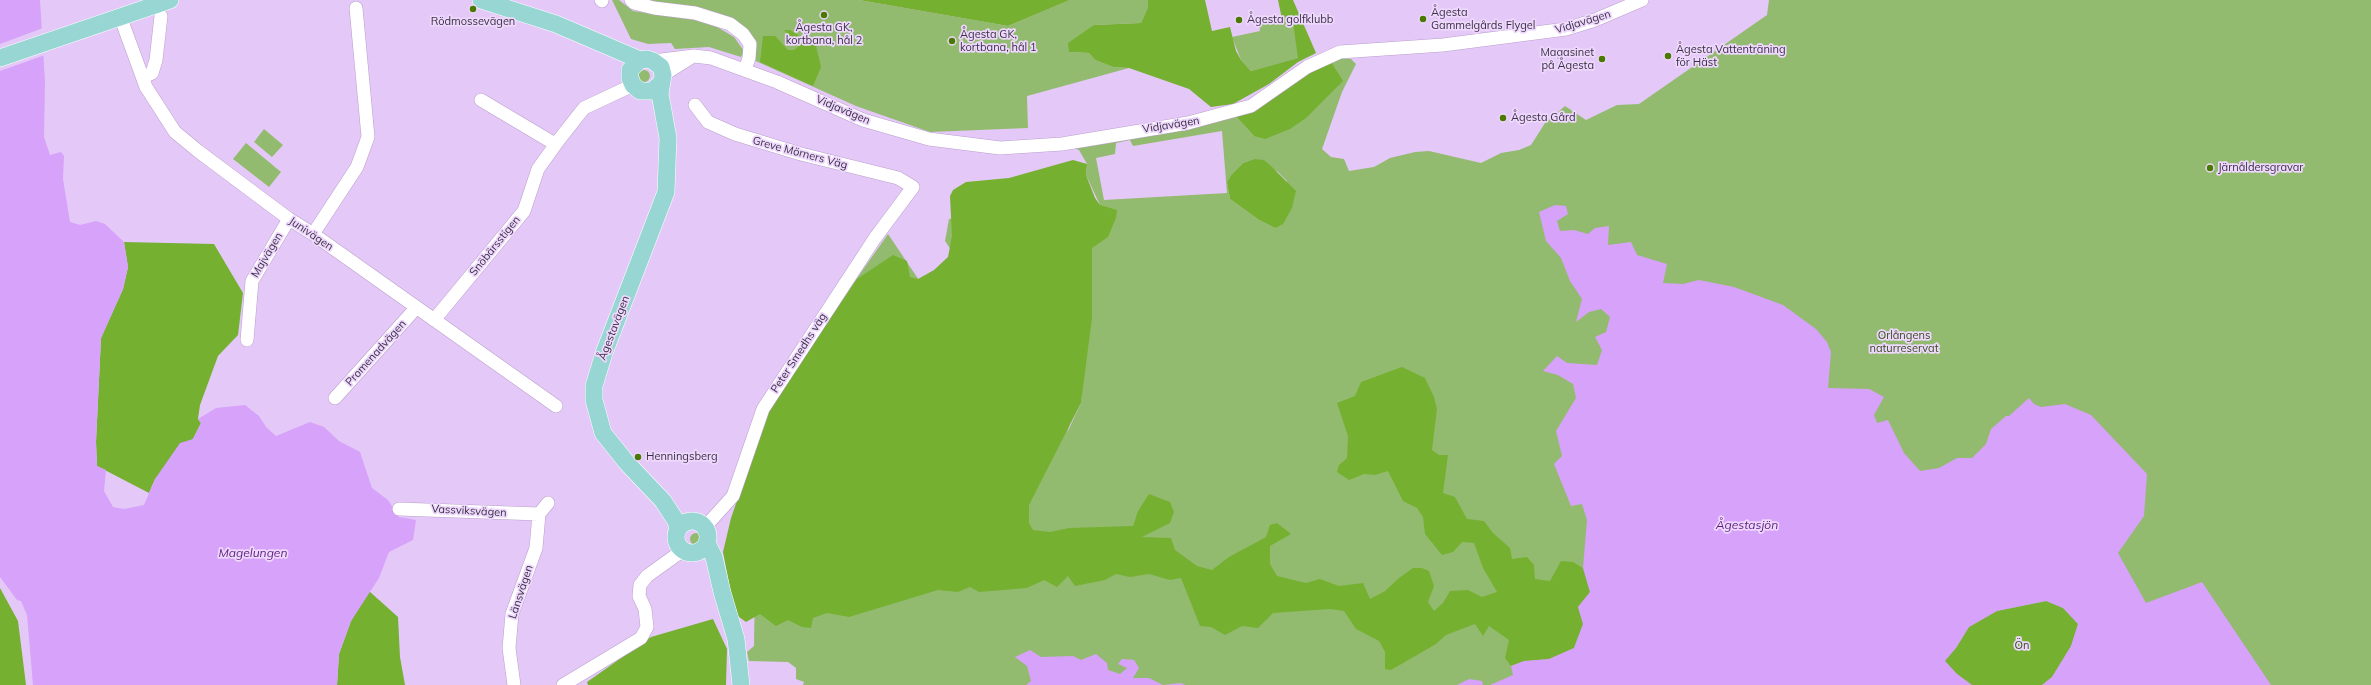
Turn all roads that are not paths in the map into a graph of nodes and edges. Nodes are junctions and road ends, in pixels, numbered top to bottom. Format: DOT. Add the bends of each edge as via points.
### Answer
graph roads {
  1 [pos="170,0"];
  2 [pos="481,0"];
  3 [pos="631,0"];
  4 [pos="1642,0"];
  5 [pos="356,8"];
  6 [pos="120,16"];
  7 [pos="161,16"];
  8 [pos="602,45"];
  9 [pos="694,56"];
  10 [pos="0,58"];
  11 [pos="647,60"];
  12 [pos="745,70"];
  13 [pos="144,77"];
  14 [pos="662,79"];
  15 [pos="634,85"];
  16 [pos="481,100"];
  17 [pos="695,105"];
  18 [pos="668,138"];
  19 [pos="555,144"];
  20 [pos="913,187"];
  21 [pos="289,219"];
  22 [pos="313,234"];
  23 [pos="416,308"];
  24 [pos="434,320"];
  25 [pos="247,340"];
  26 [pos="335,398"];
  27 [pos="556,406"];
  28 [pos="548,503"];
  29 [pos="399,509"];
  30 [pos="539,514"];
  31 [pos="695,530"];
  32 [pos="684,550"];
  33 [pos="722,592"];
  34 [pos="514,685"];
  35 [pos="563,685"];
  36 [pos="741,685"];
  1 -- 6 [label="main road"];
  2 -- 8 [label="main road" via="556,24"];
  3 -- 12 [label="street" via="654,8 695,13 730,24 743,34 750,44"];
  4 -- 12 [label="street, Vidjavägen" via="1566,29 1443,45 1340,52 1307,67 1252,106 1188,122 1062,144 1000,148 929,139 863,120"];
  5 -- 22 [label="street" via="368,137 357,167"];
  6 -- 10 [label="main road"];
  6 -- 13 [label="street, Junivägen"];
  7 -- 13 [label="street" via="156,60 152,73"];
  8 -- 11 [label="main road"];
  8 -- 15 [label="main road, Ågestavägen"];
  9 -- 11 [label="street, Vidjavägen"];
  9 -- 12 [label="street, Vidjavägen" via="712,58"];
  9 -- 14 [label="street"];
  11 -- 14 [label="main road" via="660,67"];
  11 -- 15 [label="main road" via="630,70"];
  13 -- 21 [label="street, Junivägen" via="154,102 175,132"];
  14 -- 15 [label="main road" via="652,91"];
  14 -- 18 [label="main road, Ågestavägen" via="660,94"];
  15 -- 18 [label="main road, Ågestavägen" via="656,114"];
  15 -- 19 [label="street, Snöbärsstigen" via="584,108"];
  16 -- 19 [label="street"];
  17 -- 20 [label="street, Greve Mörners Väg" via="708,122 735,134 801,154 898,178"];
  18 -- 31 [label="main road, Ågestavägen" via="666,192 604,353 594,386 594,400 603,433 663,501 684,513"];
  19 -- 24 [label="street, Snöbärsstigen" via="538,169 524,211"];
  20 -- 31 [label="street, Peter Smedhs väg" via="875,238 763,409 733,496"];
  21 -- 22 [label="street, Junivägen"];
  21 -- 25 [label="street, Majvägen" via="252,280"];
  22 -- 23 [label="street, Junivägen"];
  23 -- 24 [label="street, Junivägen"];
  23 -- 26 [label="street, Promenadvägen"];
  24 -- 27 [label="street, Junivägen"];
  28 -- 30 [label="street"];
  29 -- 30 [label="street, Vassviksvägen"];
  30 -- 34 [label="street, Länsvägen" via="536,548 512,614 509,631 508,648"];
  31 -- 32 [label="main road" via="677,540"];
  31 -- 32 [label="main road" via="702,550"];
  31 -- 33 [label="main road, Ågestavägen" via="714,557"];
  32 -- 33 [label="main road, Ågestavägen" via="702,564"];
  32 -- 35 [label="street" via="647,576 640,585 638,596 644,609 647,627 641,638"];
  33 -- 36 [label="main road, Ågestavägen" via="736,639"];
}
